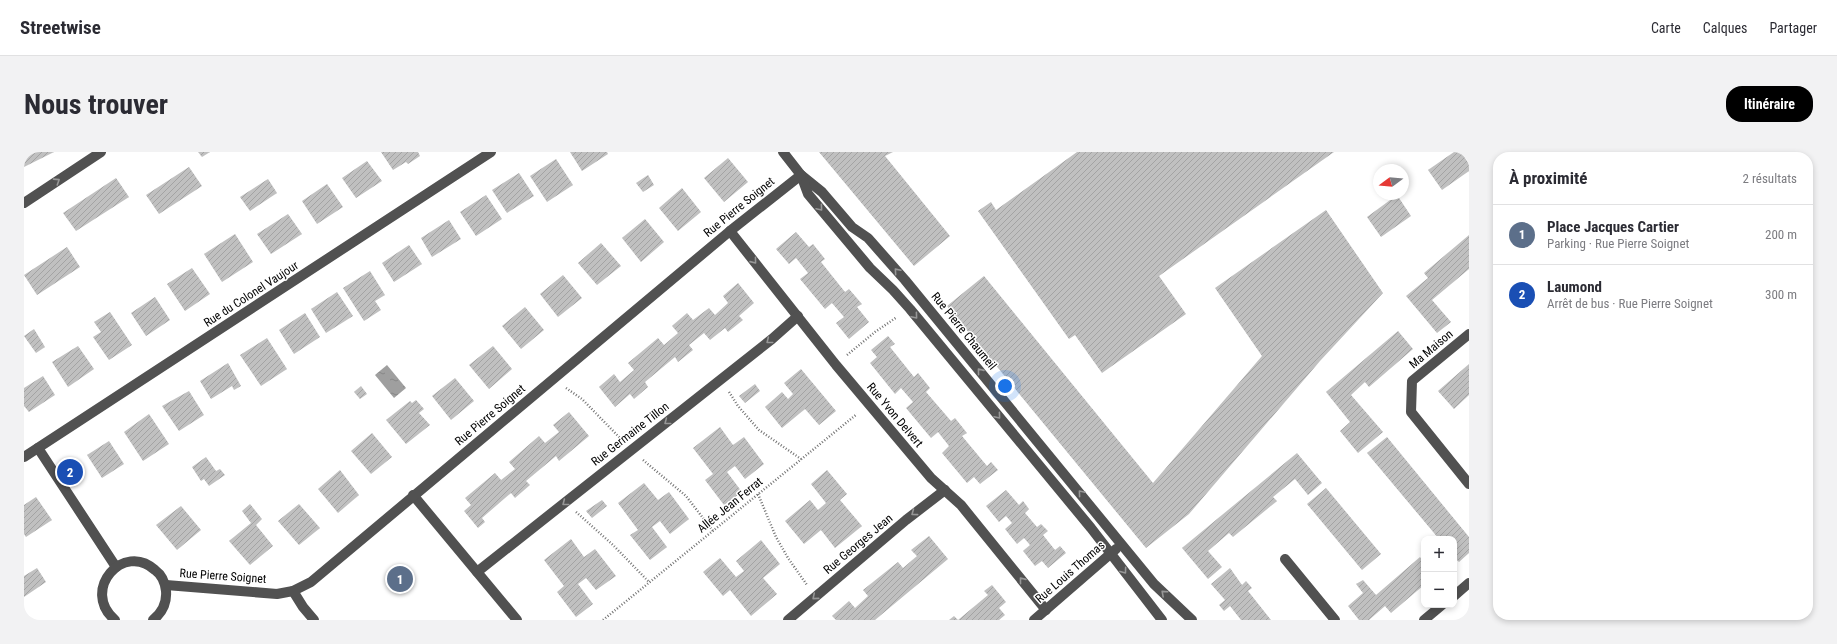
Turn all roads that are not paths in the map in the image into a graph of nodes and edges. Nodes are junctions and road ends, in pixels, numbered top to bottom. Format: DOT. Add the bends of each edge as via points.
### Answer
graph roads {
  1 [pos="101,152"];
  2 [pos="491,152"];
  3 [pos="783,152"];
  4 [pos="801,174"];
  5 [pos="24,203"];
  6 [pos="730,231"];
  7 [pos="798,316"];
  8 [pos="1469,334"];
  9 [pos="38,448"];
  10 [pos="24,457"];
  11 [pos="1469,484"];
  12 [pos="946,490"];
  13 [pos="413,496"];
  14 [pos="1122,544"];
  15 [pos="1111,554"];
  16 [pos="1285,559"];
  17 [pos="116,567"];
  18 [pos="477,572"];
  19 [pos="1469,583"];
  20 [pos="166,585"];
  21 [pos="293,591"];
  22 [pos="1457,593"];
  23 [pos="1438,608"];
  24 [pos="1046,610"];
  25 [pos="115,620"];
  26 [pos="153,620"];
  27 [pos="314,620"];
  28 [pos="517,620"];
  29 [pos="788,620"];
  30 [pos="1034,620"];
  31 [pos="1162,620"];
  32 [pos="1192,620"];
  33 [pos="1334,620"];
  34 [pos="1424,620"];
  5 -- 1 [label="street, one-way"];
  2 -- 9 [label="street, Rue du Colonel Vaujour"];
  3 -- 4 [label="street, Rue Pierre Chaumeil"];
  4 -- 6 [label="street, Rue Pierre Soignet"];
  14 -- 4 [label="street, Rue Pierre Chaumeil, one-way" via="905,280 868,238 852,227 822,192"];
  4 -- 15 [label="street, Rue Pierre Chaumeil, one-way" via="808,194 870,268 910,309"];
  6 -- 7 [label="street, Rue Yvon Delvert, one-way"];
  6 -- 13 [label="street, Rue Pierre Soignet"];
  7 -- 12 [label="street, Rue Yvon Delvert" via="931,478"];
  7 -- 18 [label="street, Rue Germaine Tillon, one-way"];
  8 -- 11 [label="street, Ma Maison" via="1412,381 1411,412"];
  9 -- 10 [label="street, Rue du Colonel Vaujour"];
  9 -- 17 [label="street"];
  24 -- 12 [label="street, Rue Yvon Delvert, one-way"];
  12 -- 29 [label="street, Rue Georges Jean, one-way" via="906,520"];
  13 -- 18 [label="street"];
  13 -- 21 [label="street, Rue Pierre Soignet" via="310,582"];
  14 -- 15 [label="street, Rue Louis Thomas"];
  32 -- 14 [label="street, Rue Pierre Chaumeil, one-way" via="1154,584"];
  15 -- 24 [label="street, Rue Louis Thomas"];
  15 -- 31 [label="street, Rue Pierre Chaumeil, one-way"];
  16 -- 33 [label="street"];
  17 -- 20 [label="street" via="127,562 140,562 151,566 160,574"];
  17 -- 25 [label="street" via="106,576 102,589 102,602 108,614"];
  18 -- 28 [label="street"];
  19 -- 22 [label="street"];
  20 -- 21 [label="street, Rue Pierre Soignet" via="277,594"];
  20 -- 26 [label="street" via="166,600 160,615"];
  21 -- 27 [label="street"];
  23 -- 34 [label="street"];
  24 -- 30 [label="street, Rue Louis Thomas"];
}
